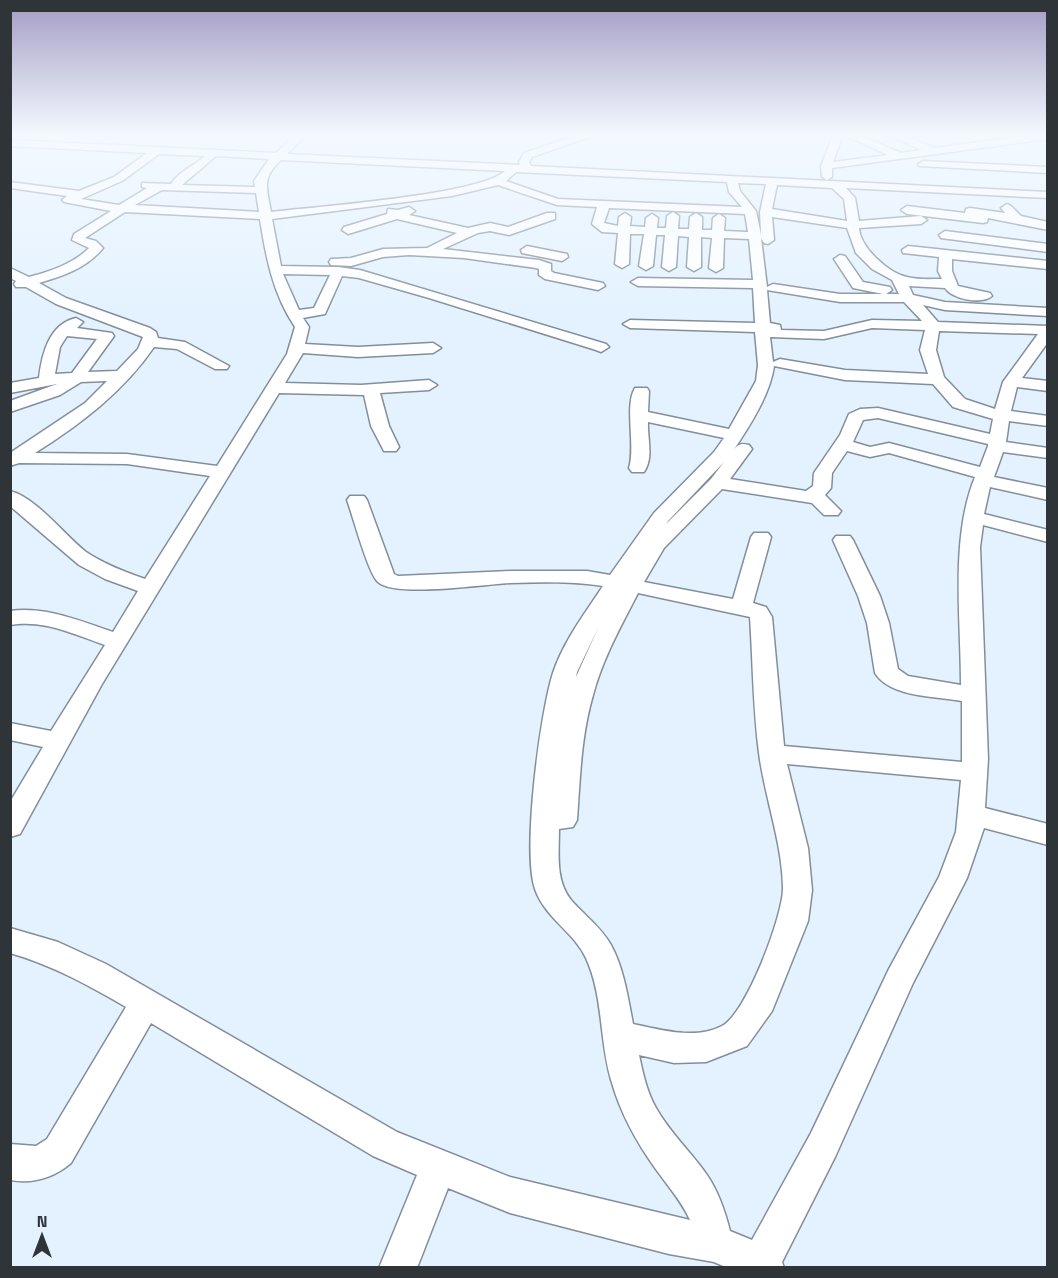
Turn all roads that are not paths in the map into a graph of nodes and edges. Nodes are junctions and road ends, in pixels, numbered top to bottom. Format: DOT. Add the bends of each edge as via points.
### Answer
graph roads {
  1 [pos="82,195"];
  2 [pos="146,195"];
  3 [pos="218,195"];
  4 [pos="263,195"];
  5 [pos="441,195"];
  6 [pos="474,195"];
  7 [pos="522,195"];
  8 [pos="739,195"];
  9 [pos="767,195"];
  10 [pos="845,195"];
  11 [pos="886,195"];
  12 [pos="912,195"];
  13 [pos="949,195"];
  14 [pos="999,195"];
  15 [pos="265,202"];
  16 [pos="382,203"];
  17 [pos="898,206"];
  18 [pos="122,208"];
  19 [pos="820,208"];
  20 [pos="553,209"];
  21 [pos="674,209"];
  22 [pos="761,209"];
  23 [pos="697,210"];
  24 [pos="720,210"];
  25 [pos="950,211"];
  26 [pos="598,213"];
  27 [pos="396,214"];
  28 [pos="566,217"];
  29 [pos="626,217"];
  30 [pos="1016,218"];
  31 [pos="652,219"];
  32 [pos="983,219"];
  33 [pos="851,226"];
  34 [pos="1047,226"];
  35 [pos="672,232"];
  36 [pos="695,232"];
  37 [pos="463,233"];
  38 [pos="717,233"];
  39 [pos="369,236"];
  40 [pos="756,236"];
  41 [pos="941,238"];
  42 [pos="388,239"];
  43 [pos="487,241"];
  44 [pos="514,247"];
  45 [pos="1047,248"];
  46 [pos="431,251"];
  47 [pos="403,252"];
  48 [pos="1047,254"];
  49 [pos="562,257"];
  50 [pos="840,259"];
  51 [pos="946,259"];
  52 [pos="622,264"];
  53 [pos="1047,265"];
  54 [pos="646,266"];
  55 [pos="669,267"];
  56 [pos="694,267"];
  57 [pos="716,268"];
  58 [pos="275,270"];
  59 [pos="311,270"];
  60 [pos="338,271"];
  61 [pos="10,272"];
  62 [pos="901,273"];
  63 [pos="1047,278"];
  64 [pos="28,282"];
  65 [pos="638,282"];
  66 [pos="949,284"];
  67 [pos="10,286"];
  68 [pos="598,286"];
  69 [pos="766,286"];
  70 [pos="976,301"];
  71 [pos="1047,303"];
  72 [pos="1047,312"];
  73 [pos="92,313"];
  74 [pos="294,315"];
  75 [pos="630,324"];
  76 [pos="984,327"];
  77 [pos="770,329"];
  78 [pos="932,330"];
  79 [pos="64,331"];
  80 [pos="1045,334"];
  81 [pos="150,342"];
  82 [pos="601,347"];
  83 [pos="297,348"];
  84 [pos="433,348"];
  85 [pos="780,364"];
  86 [pos="221,366"];
  87 [pos="123,375"];
  88 [pos="845,375"];
  89 [pos="79,376"];
  90 [pos="937,379"];
  91 [pos="46,381"];
  92 [pos="1011,382"];
  93 [pos="429,385"];
  94 [pos="1047,386"];
  95 [pos="10,388"];
  96 [pos="277,388"];
  97 [pos="371,390"];
  98 [pos="641,391"];
  99 [pos="10,407"];
  100 [pos="1001,414"];
  101 [pos="639,415"];
  102 [pos="889,415"];
  103 [pos="1047,421"];
  104 [pos="735,435"];
  105 [pos="998,443"];
  106 [pos="843,444"];
  107 [pos="390,447"];
  108 [pos="1047,453"];
  109 [pos="13,460"];
  110 [pos="638,468"];
  111 [pos="223,472"];
  112 [pos="984,477"];
  113 [pos="718,483"];
  114 [pos="1047,494"];
  115 [pos="10,497"];
  116 [pos="810,497"];
  117 [pos="357,500"];
  118 [pos="831,511"];
  119 [pos="973,517"];
  120 [pos="1047,536"];
  121 [pos="761,537"];
  122 [pos="843,540"];
  123 [pos="624,583"];
  124 [pos="150,588"];
  125 [pos="741,607"];
  126 [pos="10,618"];
  127 [pos="118,642"];
  128 [pos="974,695"];
  129 [pos="10,731"];
  130 [pos="57,741"];
  131 [pos="772,754"];
  132 [pos="974,771"];
  133 [pos="971,814"];
  134 [pos="563,820"];
  135 [pos="10,827"];
  136 [pos="1047,835"];
  137 [pos="10,940"];
  138 [pos="146,1002"];
  139 [pos="619,1036"];
  140 [pos="10,1162"];
  141 [pos="439,1166"];
  142 [pos="714,1243"];
  143 [pos="763,1265"];
  144 [pos="398,1268"];
  1 -- 18 [label="street" via="68,200"];
  2 -- 18 [label="street"];
  3 -- 15 [label="street"];
  4 -- 15 [label="street"];
  5 -- 16 [label="street"];
  6 -- 27 [label="street"];
  7 -- 20 [label="street"];
  8 -- 22 [label="street"];
  9 -- 22 [label="street"];
  10 -- 33 [label="street" via="849,198"];
  11 -- 17 [label="street"];
  12 -- 17 [label="street" via="920,205"];
  13 -- 25 [label="street"];
  14 -- 30 [label="street"];
  15 -- 16 [label="street"];
  15 -- 18 [label="street"];
  15 -- 58 [label="street"];
  16 -- 27 [label="street"];
  17 -- 25 [label="street"];
  17 -- 33 [label="street" via="924,226"];
  18 -- 64 [label="street" via="76,238 96,245 95,250 61,272"];
  19 -- 22 [label="street"];
  20 -- 26 [label="street"];
  20 -- 28 [label="street"];
  20 -- 37 [label="street" via="509,231 489,227"];
  21 -- 23 [label="street"];
  21 -- 31 [label="street"];
  21 -- 35 [label="street"];
  22 -- 24 [label="street"];
  22 -- 33 [label="street"];
  22 -- 40 [label="street"];
  22 -- 69 [label="street"];
  23 -- 24 [label="street"];
  23 -- 36 [label="street"];
  24 -- 38 [label="street"];
  25 -- 30 [label="street"];
  25 -- 32 [label="street"];
  25 -- 41 [label="street" via="952,223"];
  26 -- 29 [label="street"];
  26 -- 29 [label="street" via="598,224 606,229"];
  27 -- 37 [label="street" via="412,226 448,226"];
  27 -- 39 [label="street" via="342,228"];
  29 -- 31 [label="street"];
  29 -- 31 [label="street"];
  29 -- 52 [label="street"];
  30 -- 34 [label="street"];
  31 -- 35 [label="street"];
  31 -- 54 [label="street"];
  33 -- 62 [label="street" via="866,257"];
  35 -- 36 [label="street"];
  35 -- 55 [label="street"];
  36 -- 38 [label="street"];
  36 -- 56 [label="street"];
  37 -- 43 [label="street"];
  37 -- 46 [label="street"];
  38 -- 40 [label="street"];
  38 -- 57 [label="street"];
  40 -- 69 [label="street"];
  41 -- 45 [label="street"];
  41 -- 48 [label="street"];
  41 -- 62 [label="street" via="922,239"];
  42 -- 47 [label="street" via="405,242"];
  44 -- 49 [label="street"];
  46 -- 47 [label="street"];
  46 -- 68 [label="street" via="539,264 546,267 544,272 550,276"];
  47 -- 59 [label="street" via="381,253 356,263 320,262"];
  50 -- 62 [label="street" via="858,285 874,290"];
  51 -- 53 [label="street"];
  51 -- 62 [label="street"];
  51 -- 63 [label="street"];
  51 -- 66 [label="street"];
  58 -- 59 [label="street"];
  58 -- 74 [label="street"];
  59 -- 60 [label="street"];
  60 -- 74 [label="street" via="320,311"];
  60 -- 82 [label="street" via="434,295"];
  61 -- 64 [label="street"];
  62 -- 66 [label="street"];
  62 -- 69 [label="street" via="862,300"];
  62 -- 70 [label="street" via="934,304"];
  62 -- 78 [label="street"];
  64 -- 67 [label="street"];
  64 -- 73 [label="street"];
  65 -- 69 [label="street"];
  66 -- 70 [label="street" via="956,292"];
  69 -- 77 [label="street"];
  70 -- 71 [label="street"];
  70 -- 72 [label="street"];
  70 -- 76 [label="street"];
  73 -- 79 [label="street"];
  73 -- 81 [label="street" via="145,331 151,335"];
  74 -- 83 [label="street" via="302,327"];
  75 -- 77 [label="street"];
  76 -- 78 [label="street"];
  76 -- 80 [label="street"];
  77 -- 78 [label="street" via="824,335 872,324"];
  77 -- 85 [label="street"];
  77 -- 104 [label="street" via="763,354 764,381"];
  78 -- 80 [label="street"];
  78 -- 90 [label="street" via="928,350"];
  79 -- 89 [label="street" via="107,336"];
  79 -- 91 [label="street" via="50,350"];
  80 -- 92 [label="street"];
  81 -- 86 [label="street" via="180,345"];
  81 -- 87 [label="street"];
  83 -- 84 [label="street" via="358,352"];
  83 -- 96 [label="street"];
  85 -- 88 [label="street"];
  85 -- 113 [label="street" via="772,396 748,443"];
  87 -- 89 [label="street"];
  87 -- 109 [label="street" via="91,407"];
  88 -- 90 [label="street"];
  88 -- 102 [label="street" via="866,390"];
  89 -- 91 [label="street"];
  89 -- 99 [label="street" via="54,392"];
  90 -- 100 [label="street" via="960,404"];
  91 -- 95 [label="street"];
  92 -- 94 [label="street"];
  92 -- 100 [label="street"];
  93 -- 97 [label="street"];
  96 -- 97 [label="street"];
  96 -- 111 [label="street"];
  97 -- 107 [label="street" via="374,409"];
  98 -- 101 [label="street"];
  100 -- 103 [label="street"];
  100 -- 105 [label="street"];
  101 -- 104 [label="street"];
  101 -- 110 [label="street"];
  102 -- 105 [label="street"];
  102 -- 106 [label="street" via="860,414"];
  104 -- 123 [label="street" via="661,517"];
  105 -- 108 [label="street"];
  105 -- 112 [label="street"];
  106 -- 112 [label="street" via="870,452 889,448"];
  106 -- 116 [label="street" via="823,473 822,488"];
  109 -- 111 [label="street" via="127,459"];
  111 -- 124 [label="street"];
  112 -- 114 [label="street"];
  112 -- 119 [label="street"];
  113 -- 116 [label="street"];
  113 -- 123 [label="street"];
  115 -- 124 [label="street" via="78,555 103,571"];
  116 -- 118 [label="street"];
  117 -- 123 [label="street" via="385,577 392,582 556,575"];
  119 -- 120 [label="street"];
  119 -- 128 [label="street" via="970,548"];
  121 -- 125 [label="street"];
  122 -- 128 [label="street" via="878,623 887,674 902,683"];
  123 -- 125 [label="street"];
  123 -- 134 [label="street" via="581,694"];
  123 -- 139 [label="street" via="582,636 564,672 546,811 545,872 561,909 599,951 609,980"];
  124 -- 127 [label="street"];
  125 -- 131 [label="street" via="758,612 761,617"];
  126 -- 127 [label="street" via="28,615"];
  127 -- 130 [label="street"];
  128 -- 132 [label="street"];
  129 -- 130 [label="street"];
  130 -- 135 [label="street"];
  131 -- 132 [label="street"];
  131 -- 139 [label="street" via="794,849 798,890 793,921 761,1002 736,1036 706,1047 674,1048"];
  132 -- 133 [label="street"];
  133 -- 136 [label="street"];
  133 -- 143 [label="street" via="970,832 953,878 900,978"];
  137 -- 138 [label="street" via="96,973"];
  138 -- 140 [label="street" via="59,1151 45,1162 30,1166"];
  138 -- 141 [label="street" via="385,1144"];
  139 -- 142 [label="street" via="628,1082 643,1119 694,1188 708,1216"];
  141 -- 142 [label="street" via="510,1195"];
  141 -- 144 [label="street"];
  142 -- 143 [label="street"];
}
